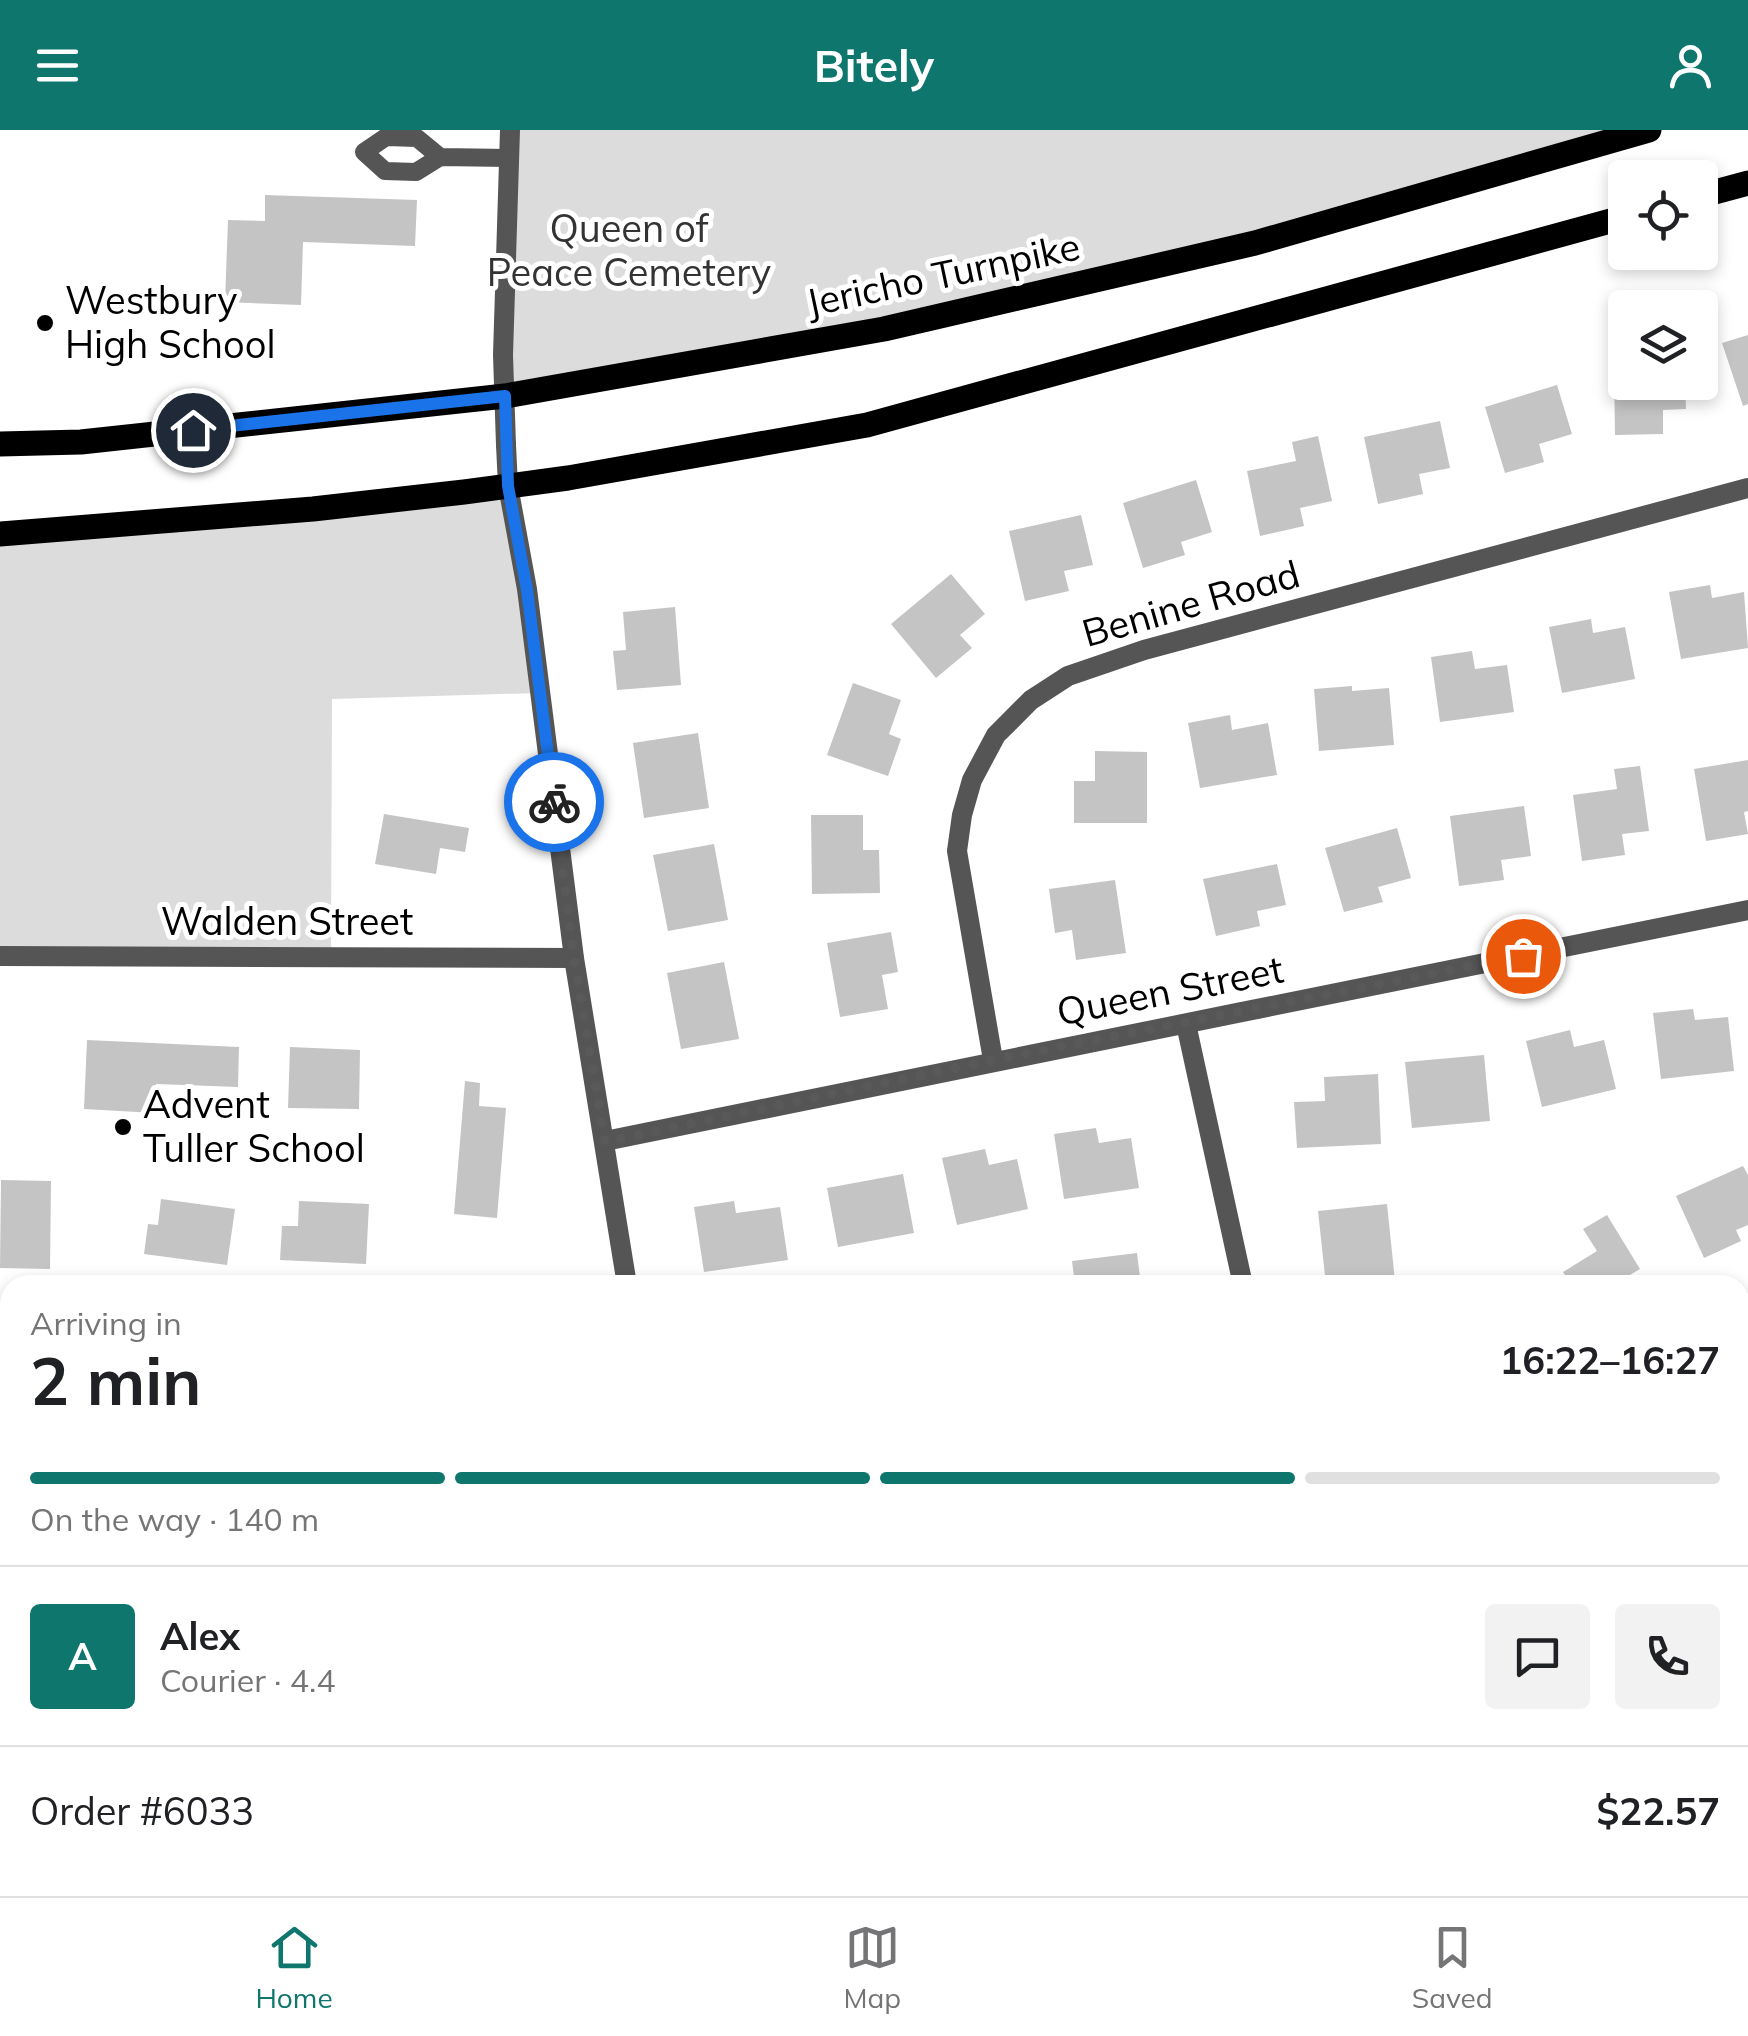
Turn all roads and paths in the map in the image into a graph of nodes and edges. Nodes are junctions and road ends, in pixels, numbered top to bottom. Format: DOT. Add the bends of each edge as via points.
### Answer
graph roads {
  1 [pos="510,130"];
  2 [pos="1649,130"];
  3 [pos="440,157"];
  4 [pos="509,158"];
  5 [pos="1748,183"];
  6 [pos="1718,191"];
  7 [pos="1608,222"];
  8 [pos="505,396"];
  9 [pos="0,444"];
  10 [pos="508,486"];
  11 [pos="1748,488"];
  12 [pos="0,534"];
  13 [pos="1748,910"];
  14 [pos="0,956"];
  15 [pos="574,958"];
  16 [pos="1186,1024"];
  17 [pos="993,1060"];
  18 [pos="605,1142"];
  19 [pos="625,1275"];
  20 [pos="1241,1275"];
  1 -- 4 [label="street"];
  2 -- 8 [label="main road, Jericho Turnpike" via="1255,243 922,321"];
  3 -- 4 [label="lane"];
  4 -- 8 [label="street"];
  5 -- 6 [label="main road"];
  7 -- 10 [label="main road" via="867,424"];
  8 -- 9 [label="main road, Jericho Turnpike" via="81,442"];
  8 -- 10 [label="street"];
  10 -- 12 [label="main road"];
  10 -- 15 [label="street"];
  11 -- 17 [label="street, Benine Road" via="1144,650 1068,676 1030,700 996,735 972,780 958,851"];
  13 -- 16 [label="street, Queen Street"];
  14 -- 15 [label="street, Walden Street"];
  15 -- 18 [label="street"];
  16 -- 17 [label="street, Queen Street"];
  16 -- 20 [label="street"];
  17 -- 18 [label="street, Queen Street"];
  18 -- 19 [label="street"];
}
